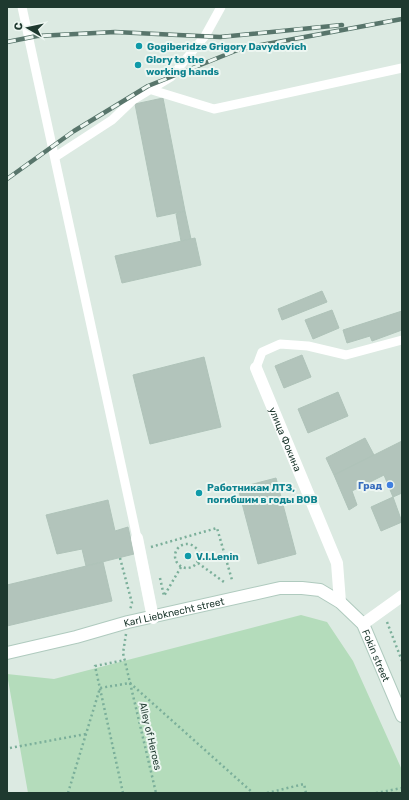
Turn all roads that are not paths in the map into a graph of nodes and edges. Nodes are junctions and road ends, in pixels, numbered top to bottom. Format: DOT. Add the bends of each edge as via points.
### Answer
graph roads {
  1 [pos="221,7"];
  2 [pos="23,11"];
  3 [pos="402,68"];
  4 [pos="152,90"];
  5 [pos="55,157"];
  6 [pos="402,340"];
  7 [pos="256,368"];
  8 [pos="137,538"];
  9 [pos="402,596"];
  10 [pos="340,602"];
  11 [pos="154,618"];
  12 [pos="363,624"];
  13 [pos="7,653"];
  14 [pos="402,716"];
  1 -- 4 [label="lane" via="205,36 171,77"];
  2 -- 5 [label="lane"];
  3 -- 4 [label="lane" via="214,109"];
  4 -- 5 [label="lane" via="133,100 112,120"];
  5 -- 8 [label="lane"];
  6 -- 7 [label="lane" via="346,355 308,346 280,344 262,352"];
  7 -- 10 [label="street, улица Фокина" via="337,563"];
  8 -- 11 [label="street"];
  9 -- 12 [label="street"];
  10 -- 11 [label="street, Karl Liebknecht street" via="320,590 280,588"];
  10 -- 12 [label="street, Fokin street"];
  11 -- 13 [label="street, Karl Liebknecht street" via="128,622"];
  12 -- 14 [label="street, Fokin street"];
}
